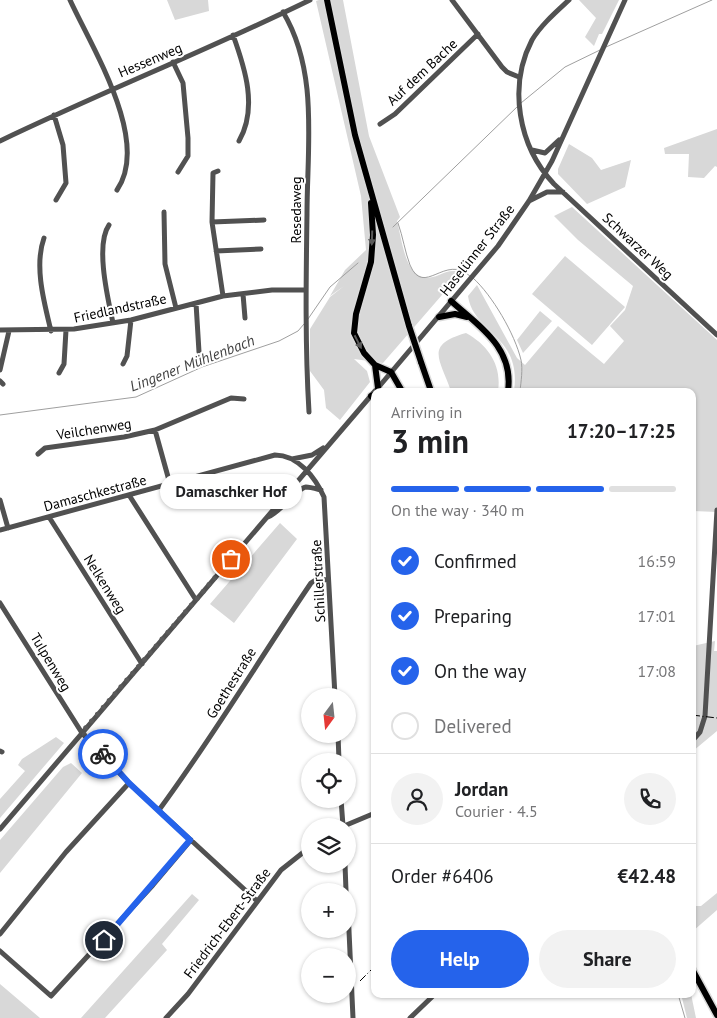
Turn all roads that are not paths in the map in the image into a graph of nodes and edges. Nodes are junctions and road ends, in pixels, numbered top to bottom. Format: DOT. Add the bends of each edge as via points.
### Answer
graph roads {
  1 [pos="70,0"];
  2 [pos="310,0"];
  3 [pos="328,0"];
  4 [pos="452,0"];
  5 [pos="569,0"];
  6 [pos="625,0"];
  7 [pos="283,12"];
  8 [pos="478,34"];
  9 [pos="233,35"];
  10 [pos="173,62"];
  11 [pos="520,77"];
  12 [pos="112,89"];
  13 [pos="54,115"];
  14 [pos="380,124"];
  15 [pos="562,136"];
  16 [pos="239,140"];
  17 [pos="0,141"];
  18 [pos="532,150"];
  19 [pos="218,171"];
  20 [pos="178,172"];
  21 [pos="545,174"];
  22 [pos="117,190"];
  23 [pos="369,190"];
  24 [pos="563,192"];
  25 [pos="56,200"];
  26 [pos="528,201"];
  27 [pos="164,212"];
  28 [pos="264,220"];
  29 [pos="212,222"];
  30 [pos="109,225"];
  31 [pos="44,238"];
  32 [pos="261,249"];
  33 [pos="216,251"];
  34 [pos="306,290"];
  35 [pos="243,294"];
  36 [pos="223,296"];
  37 [pos="451,301"];
  38 [pos="196,302"];
  39 [pos="176,308"];
  40 [pos="438,317"];
  41 [pos="245,318"];
  42 [pos="470,318"];
  43 [pos="130,320"];
  44 [pos="113,323"];
  45 [pos="0,330"];
  46 [pos="66,330"];
  47 [pos="9,331"];
  48 [pos="51,331"];
  49 [pos="717,335"];
  50 [pos="199,352"];
  51 [pos="123,364"];
  52 [pos="375,365"];
  53 [pos="0,370"];
  54 [pos="391,372"];
  55 [pos="59,373"];
  56 [pos="375,388"];
  57 [pos="378,388"];
  58 [pos="400,388"];
  59 [pos="430,388"];
  60 [pos="508,388"];
  61 [pos="371,397"];
  62 [pos="244,399"];
  63 [pos="309,412"];
  64 [pos="155,430"];
  65 [pos="330,444"];
  66 [pos="38,454"];
  67 [pos="292,459"];
  68 [pos="307,470"];
  69 [pos="170,484"];
  70 [pos="322,490"];
  71 [pos="130,495"];
  72 [pos="0,500"];
  73 [pos="717,510"];
  74 [pos="49,517"];
  75 [pos="266,518"];
  76 [pos="8,528"];
  77 [pos="0,530"];
  78 [pos="328,580"];
  79 [pos="196,600"];
  80 [pos="0,603"];
  81 [pos="142,664"];
  82 [pos="335,688"];
  83 [pos="82,732"];
  84 [pos="696,736"];
  85 [pos="129,783"];
  86 [pos="159,810"];
  87 [pos="371,815"];
  88 [pos="356,821"];
  89 [pos="0,829"];
  90 [pos="190,840"];
  91 [pos="301,853"];
  92 [pos="257,901"];
  93 [pos="0,934"];
  94 [pos="349,938"];
  95 [pos="0,951"];
  96 [pos="696,976"];
  97 [pos="431,998"];
  98 [pos="717,1015"];
  99 [pos="166,1018"];
  100 [pos="353,1018"];
  101 [pos="410,1018"];
  1 -- 12 [label="street"];
  2 -- 7 [label="street, Hessenweg"];
  3 -- 23 [label="main road" via="354,135"];
  4 -- 8 [label="street"];
  5 -- 11 [label="street, Schwarzer Weg" via="534,37"];
  6 -- 15 [label="street, Haselünner Straße"];
  7 -- 9 [label="street, Hessenweg"];
  7 -- 34 [label="street, Resedaweg" via="296,39 306,80 309,129"];
  8 -- 11 [label="street" via="502,67"];
  8 -- 14 [label="street, Auf dem Bache" via="395,114"];
  9 -- 10 [label="street, Hessenweg"];
  9 -- 16 [label="street" via="248,88 248,118"];
  10 -- 12 [label="street, Hessenweg"];
  10 -- 20 [label="street" via="183,83 188,138 188,156"];
  11 -- 18 [label="street, Schwarzer Weg" via="519,105"];
  12 -- 13 [label="street, Hessenweg"];
  12 -- 22 [label="street" via="123,115 128,153 128,168"];
  13 -- 17 [label="street, Hessenweg"];
  13 -- 25 [label="street" via="63,145 66,183"];
  15 -- 18 [label="street" via="545,153"];
  15 -- 21 [label="street, Haselünner Straße"];
  18 -- 21 [label="street, Schwarzer Weg"];
  19 -- 29 [label="street" via="212,172"];
  21 -- 24 [label="street, Schwarzer Weg"];
  21 -- 26 [label="street, Haselünner Straße"];
  23 -- 52 [label="main road, one-way" via="373,235 371,262 356,314 354,334 357,343"];
  23 -- 59 [label="main road, bridge"];
  24 -- 26 [label="street" via="548,192"];
  24 -- 49 [label="street, Schwarzer Weg"];
  26 -- 37 [label="street, Haselünner Straße" via="498,246"];
  27 -- 39 [label="street" via="165,264"];
  28 -- 29 [label="street"];
  29 -- 33 [label="street"];
  30 -- 44 [label="street" via="104,233 104,256"];
  31 -- 48 [label="street" via="41,281"];
  32 -- 33 [label="street"];
  33 -- 36 [label="street"];
  34 -- 35 [label="street, Friedlandstraße"];
  34 -- 63 [label="street, Resedaweg"];
  35 -- 36 [label="street, Friedlandstraße"];
  35 -- 41 [label="street"];
  36 -- 38 [label="street, Friedlandstraße"];
  37 -- 40 [label="street, Haselünner Straße"];
  37 -- 42 [label="main road"];
  38 -- 39 [label="street, Friedlandstraße"];
  38 -- 50 [label="street"];
  39 -- 43 [label="street, Friedlandstraße"];
  40 -- 42 [label="main road" via="455,314"];
  40 -- 54 [label="street, Haselünner Straße"];
  42 -- 60 [label="main road" via="492,337 506,358"];
  43 -- 44 [label="street, Friedlandstraße"];
  43 -- 51 [label="street" via="127,356"];
  44 -- 46 [label="street, Friedlandstraße"];
  45 -- 47 [label="street, Friedlandstraße"];
  46 -- 48 [label="street, Friedlandstraße"];
  46 -- 55 [label="street" via="64,364"];
  47 -- 48 [label="street, Friedlandstraße"];
  47 -- 53 [label="street"];
  52 -- 54 [label="main road"];
  52 -- 56 [label="main road"];
  54 -- 57 [label="street, Haselünner Straße"];
  54 -- 58 [label="main road"];
  61 -- 65 [label="street, Haselünner Straße"];
  62 -- 64 [label="street, Veilchenweg" via="231,398"];
  64 -- 66 [label="street, Veilchenweg" via="45,448"];
  64 -- 69 [label="street"];
  65 -- 67 [label="street" via="312,455"];
  65 -- 68 [label="street, Haselünner Straße"];
  67 -- 68 [label="street"];
  67 -- 69 [label="street, Damaschkestraße" via="275,455"];
  68 -- 70 [label="street, Schillerstraße"];
  68 -- 75 [label="street, Haselünner Straße"];
  69 -- 71 [label="street, Damaschkestraße"];
  70 -- 75 [label="street" via="301,489 278,513"];
  70 -- 78 [label="street, Schillerstraße" via="327,509"];
  71 -- 74 [label="street, Damaschkestraße"];
  71 -- 79 [label="street"];
  72 -- 76 [label="street"];
  73 -- 84 [label="street" via="705,716"];
  74 -- 76 [label="street, Damaschkestraße"];
  74 -- 81 [label="street, Nelkenweg"];
  75 -- 79 [label="street, Haselünner Straße"];
  76 -- 77 [label="street, Damaschkestraße"];
  78 -- 82 [label="street, Schillerstraße"];
  78 -- 86 [label="street, Goethestraße" via="317,579 312,583"];
  79 -- 81 [label="street, Haselünner Straße"];
  80 -- 83 [label="street, Tulpenweg"];
  81 -- 83 [label="street, Haselünner Straße"];
  83 -- 85 [label="street, Tulpenweg"];
  83 -- 89 [label="street, Haselünner Straße"];
  85 -- 86 [label="street, Tulpenweg"];
  85 -- 93 [label="street" via="66,852"];
  86 -- 90 [label="street, Tulpenweg"];
  87 -- 88 [label="street"];
  90 -- 92 [label="street, Tulpenweg"];
  90 -- 95 [label="street" via="51,996"];
  91 -- 92 [label="street, Friedrich-Ebert-Straße" via="281,870"];
  92 -- 99 [label="street, Friedrich-Ebert-Straße" via="188,994"];
  94 -- 100 [label="street"];
  96 -- 98 [label="main road"];
  97 -- 101 [label="street"];
}
